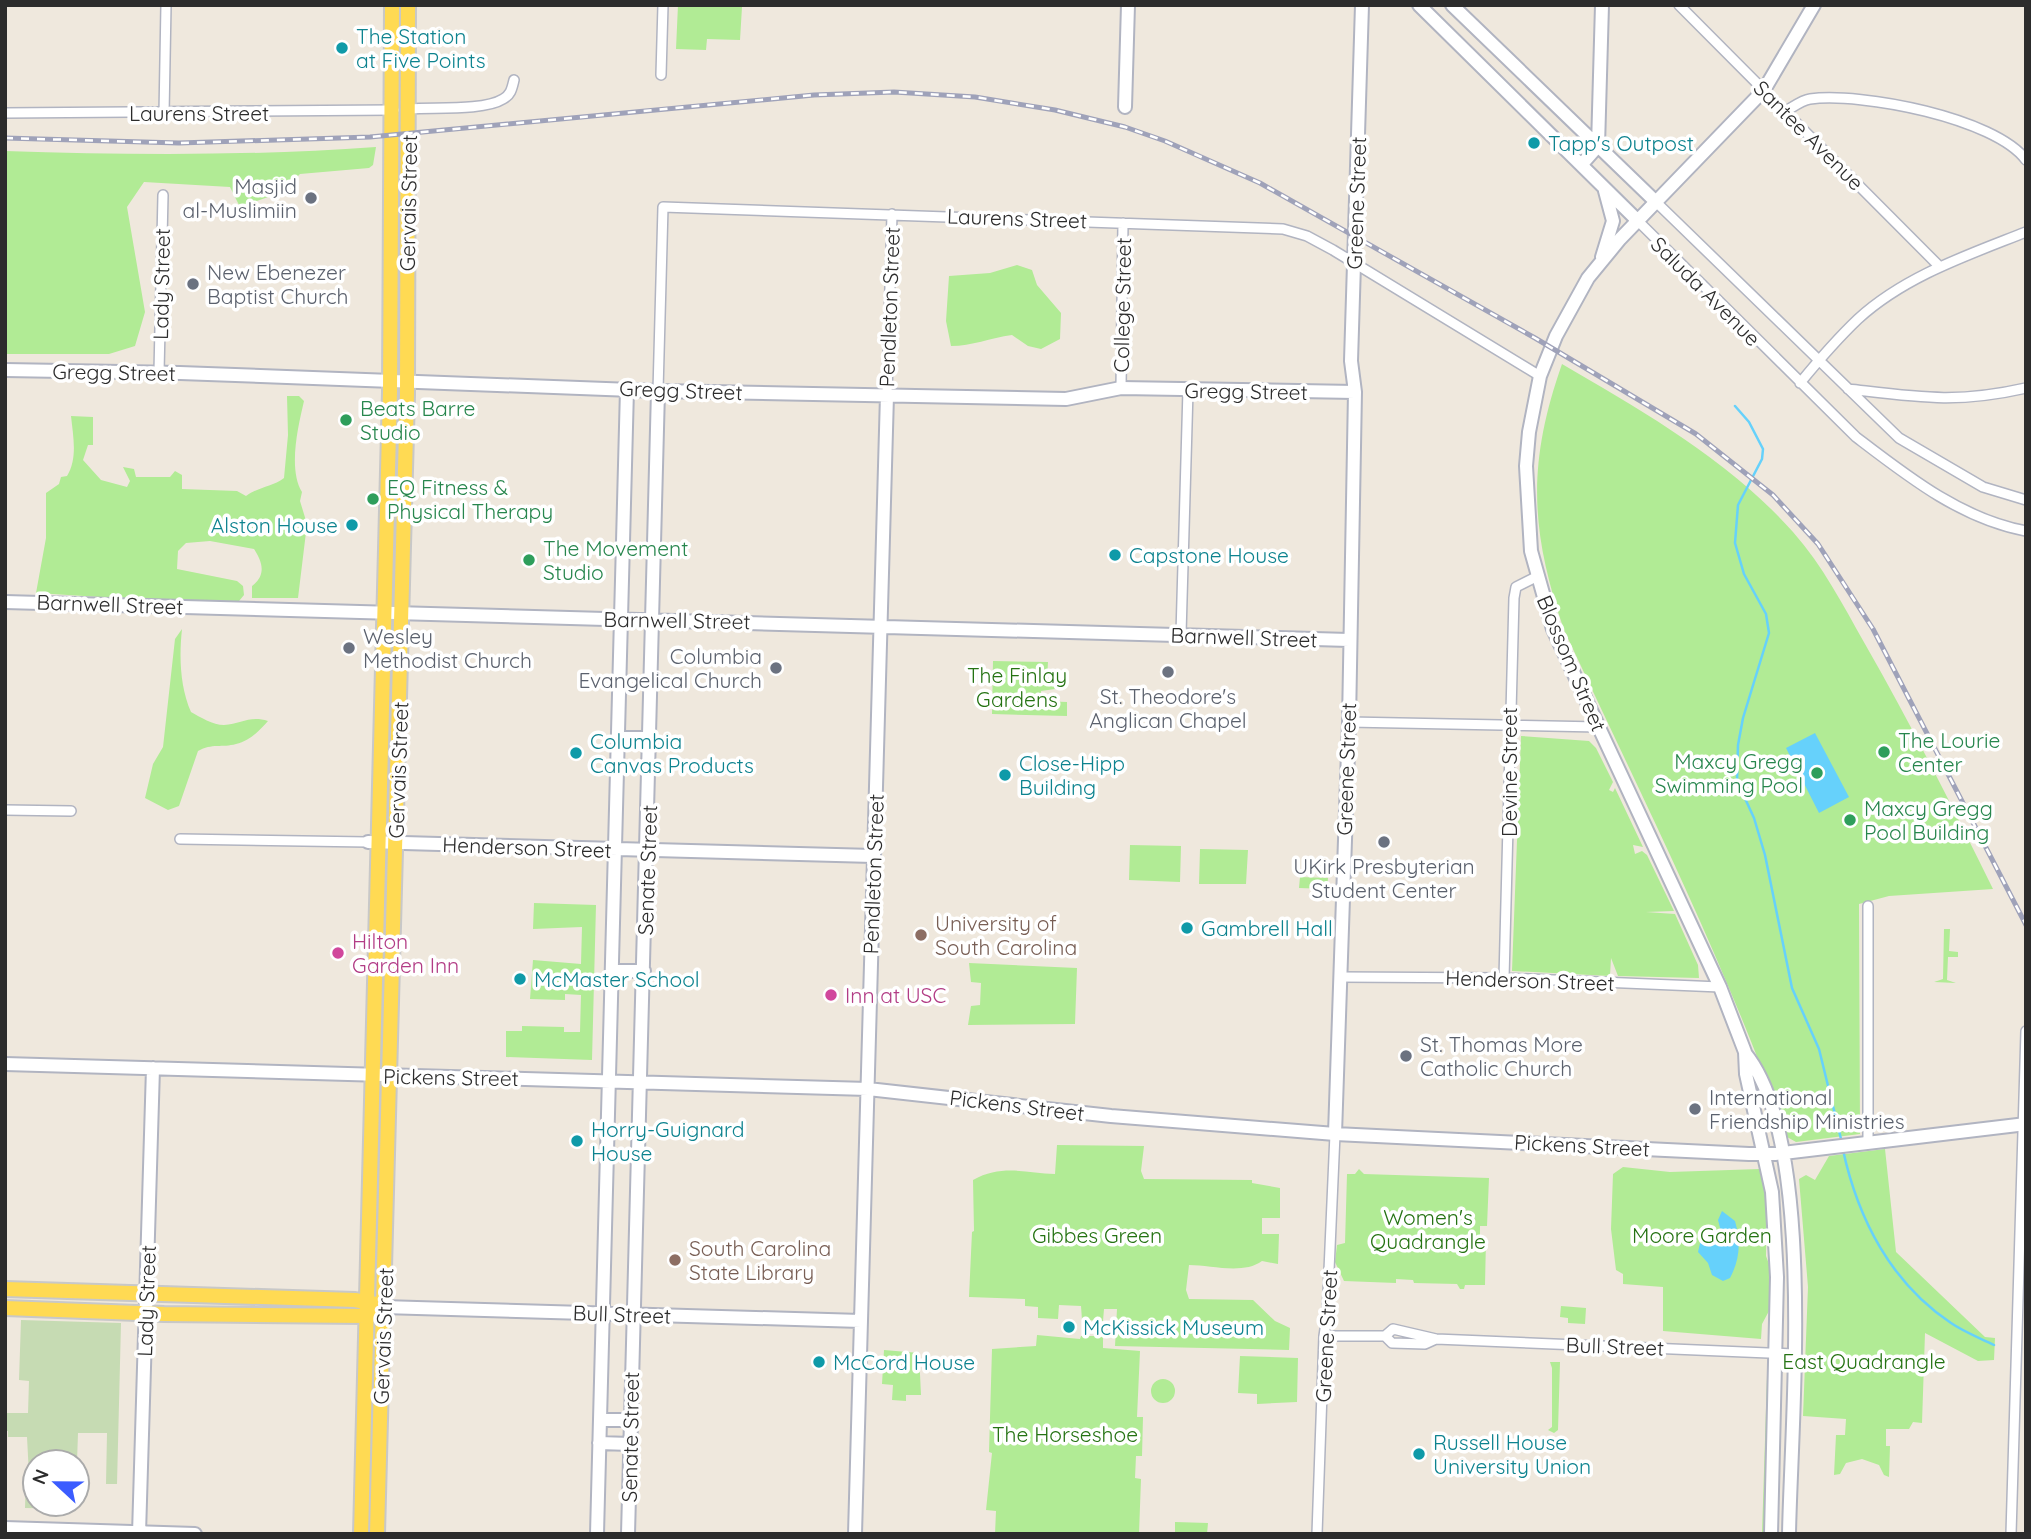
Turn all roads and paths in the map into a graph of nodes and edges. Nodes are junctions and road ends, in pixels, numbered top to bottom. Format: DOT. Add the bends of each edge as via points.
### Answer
graph roads {
  1 [pos="166,5"];
  2 [pos="392,5"];
  3 [pos="408,5"];
  4 [pos="663,5"];
  5 [pos="1128,5"];
  6 [pos="1362,5"];
  7 [pos="1419,5"];
  8 [pos="1452,5"];
  9 [pos="1602,5"];
  10 [pos="1679,5"];
  11 [pos="1814,5"];
  12 [pos="661,75"];
  13 [pos="514,80"];
  14 [pos="1764,90"];
  15 [pos="1125,107"];
  16 [pos="410,109"];
  17 [pos="394,110"];
  18 [pos="1786,111"];
  19 [pos="5,113"];
  20 [pos="164,114"];
  21 [pos="1598,146"];
  22 [pos="2026,160"];
  23 [pos="1582,164"];
  24 [pos="1603,187"];
  25 [pos="163,195"];
  26 [pos="1656,202"];
  27 [pos="663,207"];
  28 [pos="892,214"];
  29 [pos="1637,221"];
  30 [pos="1123,223"];
  31 [pos="2026,232"];
  32 [pos="1354,262"];
  33 [pos="1600,262"];
  34 [pos="1939,266"];
  35 [pos="1819,361"];
  36 [pos="5,370"];
  37 [pos="159,372"];
  38 [pos="1540,376"];
  39 [pos="391,380"];
  40 [pos="408,381"];
  41 [pos="1800,383"];
  42 [pos="1121,388"];
  43 [pos="2026,388"];
  44 [pos="627,389"];
  45 [pos="1848,389"];
  46 [pos="1188,390"];
  47 [pos="658,391"];
  48 [pos="1355,392"];
  49 [pos="887,395"];
  50 [pos="2026,500"];
  51 [pos="2026,531"];
  52 [pos="1536,577"];
  53 [pos="5,602"];
  54 [pos="386,612"];
  55 [pos="403,612"];
  56 [pos="621,620"];
  57 [pos="654,620"];
  58 [pos="880,625"];
  59 [pos="1181,634"];
  60 [pos="1349,640"];
  61 [pos="1349,722"];
  62 [pos="1512,727"];
  63 [pos="1599,727"];
  64 [pos="620,738"];
  65 [pos="651,738"];
  66 [pos="5,810"];
  67 [pos="71,811"];
  68 [pos="180,839"];
  69 [pos="374,842"];
  70 [pos="396,843"];
  71 [pos="616,850"];
  72 [pos="648,850"];
  73 [pos="873,856"];
  74 [pos="1868,906"];
  75 [pos="613,971"];
  76 [pos="644,971"];
  77 [pos="1340,977"];
  78 [pos="1504,978"];
  79 [pos="1720,987"];
  80 [pos="2026,1031"];
  81 [pos="1745,1052"];
  82 [pos="5,1064"];
  83 [pos="153,1068"];
  84 [pos="375,1075"];
  85 [pos="390,1075"];
  86 [pos="610,1081"];
  87 [pos="641,1082"];
  88 [pos="868,1089"];
  89 [pos="2024,1124"];
  90 [pos="1335,1134"];
  91 [pos="1868,1141"];
  92 [pos="1784,1153"];
  93 [pos="1766,1154"];
  94 [pos="5,1289"];
  95 [pos="146,1292"];
  96 [pos="367,1300"];
  97 [pos="383,1307"];
  98 [pos="5,1308"];
  99 [pos="602,1313"];
  100 [pos="145,1314"];
  101 [pos="633,1314"];
  102 [pos="367,1316"];
  103 [pos="861,1321"];
  104 [pos="1324,1336"];
  105 [pos="1776,1353"];
  106 [pos="1793,1354"];
  107 [pos="600,1420"];
  108 [pos="631,1420"];
  109 [pos="599,1443"];
  110 [pos="630,1444"];
  111 [pos="5,1528"];
  112 [pos="139,1533"];
  113 [pos="195,1534"];
  114 [pos="361,1534"];
  115 [pos="377,1534"];
  116 [pos="597,1534"];
  117 [pos="628,1534"];
  118 [pos="855,1534"];
  119 [pos="1317,1534"];
  120 [pos="1771,1534"];
  121 [pos="1789,1534"];
  122 [pos="2011,1534"];
  1 -- 20 [label="street"];
  2 -- 17 [label="main road, Gervais Street"];
  3 -- 16 [label="main road, Gervais Street"];
  4 -- 12 [label="street"];
  5 -- 15 [label="street"];
  6 -- 32 [label="street, Greene Street"];
  7 -- 23 [label="street, Saluda Avenue"];
  8 -- 21 [label="street, Saluda Avenue"];
  9 -- 21 [label="street"];
  10 -- 14 [label="street, Santee Avenue"];
  11 -- 14 [label="street, Blossom Street"];
  13 -- 16 [label="street" via="503,100"];
  14 -- 18 [label="street, Santee Avenue"];
  14 -- 26 [label="street, Blossom Street"];
  16 -- 40 [label="main road, Gervais Street"];
  17 -- 20 [label="street, Laurens Street"];
  17 -- 39 [label="main road, Gervais Street"];
  18 -- 22 [label="street" via="1807,99 1861,98 1908,107 1978,128 2016,147"];
  18 -- 34 [label="street, Santee Avenue"];
  19 -- 20 [label="street, Laurens Street"];
  21 -- 23 [label="street"];
  21 -- 26 [label="street, Saluda Avenue"];
  23 -- 24 [label="street, Saluda Avenue"];
  24 -- 29 [label="street, Saluda Avenue"];
  24 -- 33 [label="street" via="1613,221"];
  25 -- 37 [label="street, Lady Street"];
  26 -- 29 [label="street, Blossom Street"];
  26 -- 35 [label="street, Saluda Avenue"];
  27 -- 28 [label="street, Laurens Street"];
  27 -- 47 [label="street, Senate Street"];
  28 -- 30 [label="street, Laurens Street"];
  28 -- 49 [label="street, Pendleton Street"];
  29 -- 33 [label="street, Blossom Street"];
  29 -- 41 [label="street, Saluda Avenue"];
  30 -- 32 [label="street, Laurens Street" via="1283,229 1307,236"];
  30 -- 42 [label="street, College Street"];
  31 -- 34 [label="street"];
  32 -- 38 [label="street, Laurens Street"];
  32 -- 48 [label="street, Greene Street" via="1351,379"];
  33 -- 38 [label="street, Blossom Street" via="1566,316"];
  34 -- 35 [label="street" via="1876,305"];
  35 -- 41 [label="street"];
  35 -- 45 [label="street, Saluda Avenue"];
  36 -- 37 [label="street, Gregg Street"];
  37 -- 39 [label="street, Gregg Street"];
  38 -- 52 [label="street, Blossom Street" via="1529,432 1526,487"];
  39 -- 40 [label="street, Gregg Street"];
  39 -- 54 [label="main road, Gervais Street"];
  40 -- 44 [label="street, Gregg Street"];
  40 -- 55 [label="main road, Gervais Street"];
  41 -- 51 [label="street, Saluda Avenue" via="1856,436 1925,487 1986,519"];
  42 -- 46 [label="street, Gregg Street"];
  42 -- 49 [label="street, Gregg Street" via="1066,399"];
  43 -- 45 [label="street" via="1983,398 1942,400"];
  44 -- 47 [label="street, Gregg Street"];
  44 -- 56 [label="street, Senate Street"];
  45 -- 50 [label="street, Saluda Avenue" via="1899,438 1983,487"];
  46 -- 48 [label="street, Gregg Street"];
  46 -- 59 [label="street"];
  47 -- 49 [label="street, Gregg Street"];
  47 -- 57 [label="street, Senate Street"];
  48 -- 60 [label="street, Greene Street"];
  49 -- 58 [label="street, Pendleton Street"];
  52 -- 62 [label="street, Devine Street" via="1516,587"];
  52 -- 63 [label="street, Blossom Street" via="1553,629"];
  53 -- 54 [label="street, Barnwell Street"];
  54 -- 55 [label="street, Barnwell Street"];
  54 -- 69 [label="main road, Gervais Street"];
  55 -- 56 [label="street, Barnwell Street"];
  55 -- 70 [label="main road, Gervais Street"];
  56 -- 57 [label="street, Barnwell Street"];
  56 -- 64 [label="street, Senate Street"];
  57 -- 58 [label="street, Barnwell Street"];
  57 -- 65 [label="street, Senate Street"];
  58 -- 59 [label="street, Barnwell Street"];
  58 -- 73 [label="street, Pendleton Street"];
  59 -- 60 [label="street, Barnwell Street"];
  60 -- 61 [label="street, Greene Street"];
  61 -- 62 [label="street"];
  61 -- 77 [label="street, Greene Street"];
  62 -- 63 [label="street"];
  62 -- 78 [label="street, Devine Street"];
  63 -- 79 [label="street, Blossom Street"];
  64 -- 65 [label="street"];
  64 -- 71 [label="street, Senate Street"];
  65 -- 72 [label="street, Senate Street"];
  66 -- 67 [label="street"];
  68 -- 69 [label="street, Henderson Street"];
  69 -- 70 [label="street, Henderson Street"];
  69 -- 84 [label="main road, Gervais Street"];
  70 -- 71 [label="street, Henderson Street"];
  70 -- 85 [label="main road, Gervais Street"];
  71 -- 72 [label="street, Henderson Street"];
  71 -- 75 [label="street, Senate Street"];
  72 -- 73 [label="street, Henderson Street"];
  72 -- 76 [label="street, Senate Street"];
  73 -- 88 [label="street, Pendleton Street"];
  74 -- 91 [label="street"];
  75 -- 76 [label="street"];
  75 -- 86 [label="street, Senate Street"];
  76 -- 87 [label="street, Senate Street"];
  77 -- 78 [label="street, Henderson Street"];
  77 -- 90 [label="street, Greene Street"];
  78 -- 79 [label="street, Henderson Street"];
  79 -- 81 [label="street, Blossom Street"];
  80 -- 89 [label="street"];
  81 -- 92 [label="street, Blossom Street" via="1757,1067"];
  81 -- 93 [label="street, Blossom Street"];
  82 -- 83 [label="street, Pickens Street"];
  83 -- 84 [label="street, Pickens Street"];
  83 -- 95 [label="street, Lady Street"];
  84 -- 85 [label="street, Pickens Street"];
  84 -- 96 [label="main road, Gervais Street"];
  85 -- 86 [label="street, Pickens Street"];
  85 -- 97 [label="main road, Gervais Street"];
  86 -- 87 [label="street, Pickens Street"];
  86 -- 99 [label="street, Senate Street"];
  87 -- 88 [label="street, Pickens Street"];
  87 -- 101 [label="street, Senate Street"];
  88 -- 90 [label="street, Pickens Street" via="1111,1116"];
  88 -- 103 [label="street, Pendleton Street"];
  89 -- 91 [label="street, Pickens Street"];
  89 -- 122 [label="street"];
  90 -- 93 [label="street, Pickens Street"];
  90 -- 104 [label="street, Greene Street"];
  91 -- 92 [label="street, Pickens Street"];
  92 -- 93 [label="street, Pickens Street"];
  92 -- 106 [label="street, Blossom Street" via="1794,1269"];
  93 -- 105 [label="street, Blossom Street" via="1777,1277"];
  94 -- 95 [label="main road, Bull Street"];
  95 -- 96 [label="main road, Bull Street"];
  95 -- 100 [label="street, Lady Street"];
  96 -- 97 [label="main road, Bull Street"];
  96 -- 102 [label="main road, Gervais Street"];
  97 -- 99 [label="street, Bull Street"];
  97 -- 102 [label="main road"];
  97 -- 115 [label="main road, Gervais Street"];
  98 -- 100 [label="main road"];
  99 -- 101 [label="street, Bull Street"];
  99 -- 107 [label="street, Senate Street"];
  100 -- 102 [label="main road"];
  100 -- 112 [label="street, Lady Street"];
  101 -- 103 [label="street, Bull Street"];
  101 -- 108 [label="street, Senate Street"];
  102 -- 114 [label="main road, Gervais Street"];
  103 -- 118 [label="street, Pendleton Street"];
  104 -- 105 [label="street, Bull Street" via="1385,1336 1393,1329 1436,1339"];
  104 -- 119 [label="street, Greene Street"];
  105 -- 106 [label="street, Bull Street"];
  105 -- 120 [label="street, Blossom Street"];
  106 -- 121 [label="street, Blossom Street"];
  107 -- 108 [label="street"];
  107 -- 109 [label="street, Senate Street"];
  108 -- 110 [label="street, Senate Street"];
  109 -- 110 [label="street"];
  109 -- 116 [label="street, Senate Street"];
  110 -- 117 [label="street, Senate Street"];
  111 -- 112 [label="street"];
  112 -- 113 [label="street"];
}
